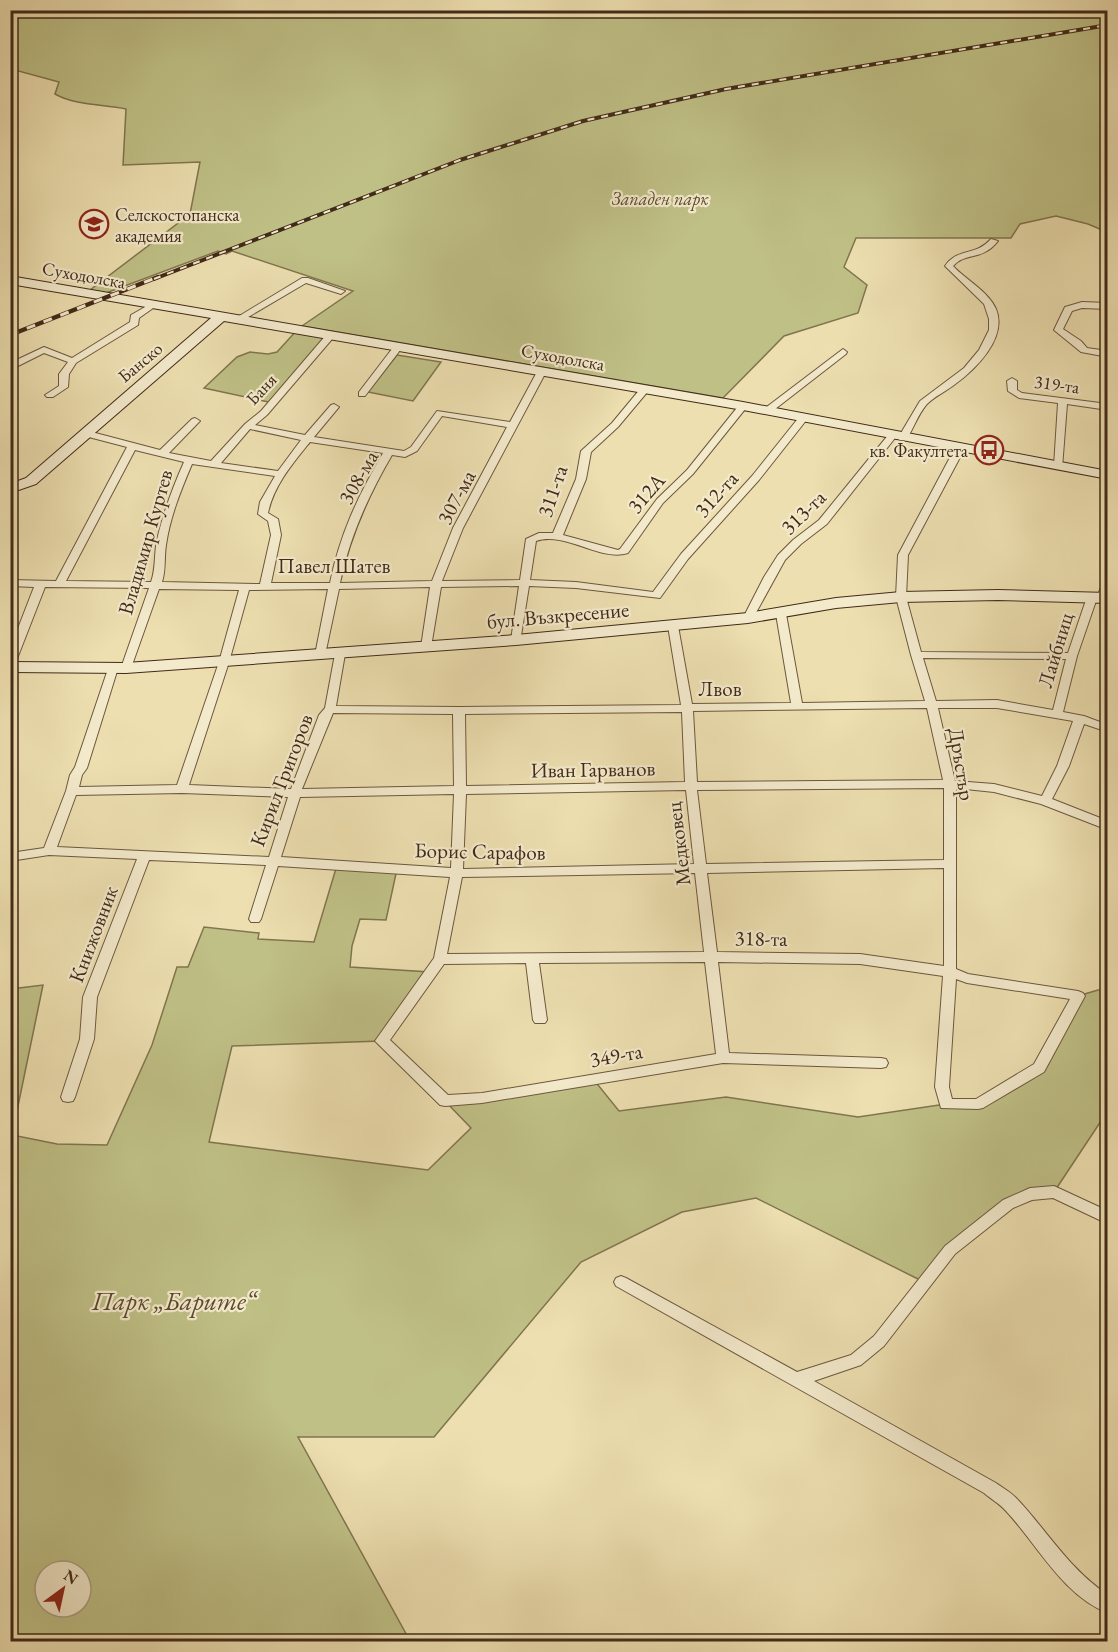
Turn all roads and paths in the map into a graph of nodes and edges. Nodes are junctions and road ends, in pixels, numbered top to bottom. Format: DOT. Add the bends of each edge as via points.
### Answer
graph roads {
  1 [pos="994,241"];
  2 [pos="10,280"];
  3 [pos="341,291"];
  4 [pos="152,306"];
  5 [pos="1107,306"];
  6 [pos="219,318"];
  7 [pos="235,321"];
  8 [pos="330,336"];
  9 [pos="398,347"];
  10 [pos="843,352"];
  11 [pos="1107,354"];
  12 [pos="73,361"];
  13 [pos="10,367"];
  14 [pos="541,372"];
  15 [pos="1012,381"];
  16 [pos="644,390"];
  17 [pos="362,394"];
  18 [pos="50,395"];
  19 [pos="1063,402"];
  20 [pos="743,406"];
  21 [pos="334,407"];
  22 [pos="1107,407"];
  23 [pos="768,411"];
  24 [pos="803,418"];
  25 [pos="195,422"];
  26 [pos="512,425"];
  27 [pos="248,426"];
  28 [pos="84,434"];
  29 [pos="897,437"];
  30 [pos="309,439"];
  31 [pos="132,447"];
  32 [pos="960,448"];
  33 [pos="388,452"];
  34 [pos="162,454"];
  35 [pos="189,461"];
  36 [pos="214,464"];
  37 [pos="1059,466"];
  38 [pos="281,474"];
  39 [pos="1107,475"];
  40 [pos="10,489"];
  41 [pos="557,536"];
  42 [pos="41,583"];
  43 [pos="60,583"];
  44 [pos="524,583"];
  45 [pos="10,584"];
  46 [pos="436,584"];
  47 [pos="265,585"];
  48 [pos="335,585"];
  49 [pos="156,586"];
  50 [pos="245,587"];
  51 [pos="1102,594"];
  52 [pos="656,596"];
  53 [pos="902,597"];
  54 [pos="781,614"];
  55 [pos="748,618"];
  56 [pos="673,626"];
  57 [pos="516,640"];
  58 [pos="426,647"];
  59 [pos="340,654"];
  60 [pos="916,655"];
  61 [pos="320,656"];
  62 [pos="1071,656"];
  63 [pos="224,662"];
  64 [pos="10,666"];
  65 [pos="119,668"];
  66 [pos="932,705"];
  67 [pos="687,707"];
  68 [pos="797,707"];
  69 [pos="330,709"];
  70 [pos="459,711"];
  71 [pos="1057,715"];
  72 [pos="1080,719"];
  73 [pos="1107,729"];
  74 [pos="950,784"];
  75 [pos="691,786"];
  76 [pos="182,789"];
  77 [pos="72,791"];
  78 [pos="460,791"];
  79 [pos="295,793"];
  80 [pos="1045,801"];
  81 [pos="1107,826"];
  82 [pos="49,851"];
  83 [pos="144,856"];
  84 [pos="10,857"];
  85 [pos="272,861"];
  86 [pos="950,864"];
  87 [pos="701,868"];
  88 [pos="457,873"];
  89 [pos="255,918"];
  90 [pos="711,957"];
  91 [pos="440,958"];
  92 [pos="532,958"];
  93 [pos="950,972"];
  94 [pos="540,1020"];
  95 [pos="723,1058"];
  96 [pos="881,1063"];
  97 [pos="69,1098"];
  98 [pos="946,1104"];
  99 [pos="1107,1218"];
  100 [pos="621,1282"];
  101 [pos="796,1379"];
  102 [pos="1107,1605"];
  1 -- 29 [label="street, 313-та" via="983,251 963,254 949,266 991,307 992,337 985,350 951,383 927,398"];
  2 -- 4 [label="street, Суходолска"];
  3 -- 7 [label="street" via="305,280"];
  4 -- 6 [label="street, Суходолска"];
  4 -- 12 [label="street" via="134,317 135,323"];
  5 -- 11 [label="street" via="1068,309 1058,330 1077,340 1084,350"];
  6 -- 7 [label="street, Суходолска"];
  6 -- 28 [label="street, Банско"];
  7 -- 8 [label="street, Суходолска"];
  8 -- 9 [label="street, Суходолска"];
  8 -- 27 [label="street, Баня" via="264,413"];
  9 -- 14 [label="street, Суходолска"];
  9 -- 17 [label="street"];
  10 -- 23 [label="street"];
  12 -- 13 [label="street" via="44,350"];
  12 -- 18 [label="street" via="64,374 63,387"];
  14 -- 16 [label="street, Суходолска"];
  14 -- 26 [label="street, 307-ма"];
  15 -- 19 [label="street, 319-та" via="1013,391 1019,395"];
  16 -- 20 [label="street, Суходолска"];
  16 -- 41 [label="street, 311-та" via="615,425 586,451 581,479"];
  19 -- 22 [label="street, 319-та"];
  19 -- 37 [label="street"];
  20 -- 23 [label="street, Суходолска"];
  20 -- 41 [label="street, 312А" via="690,472 660,501 624,551 618,553"];
  21 -- 30 [label="street"];
  23 -- 24 [label="street, Суходолска"];
  24 -- 29 [label="street, Суходолска"];
  24 -- 52 [label="street, 312-та" via="740,497 670,573"];
  25 -- 34 [label="street"];
  26 -- 33 [label="street, 308-ма" via="440,413 414,449 405,454"];
  26 -- 46 [label="street, 307-ма" via="458,528"];
  27 -- 30 [label="street"];
  27 -- 36 [label="street, Баня"];
  28 -- 31 [label="street"];
  28 -- 40 [label="street, Банско" via="31,481"];
  29 -- 32 [label="street, Суходолска"];
  29 -- 55 [label="street, 313-та" via="823,522 796,542 766,582"];
  30 -- 33 [label="street"];
  30 -- 38 [label="street"];
  31 -- 34 [label="street"];
  31 -- 43 [label="street"];
  32 -- 37 [label="street, Суходолска"];
  32 -- 53 [label="street, Дръстър" via="903,555"];
  33 -- 48 [label="street, 308-ма" via="360,501"];
  34 -- 35 [label="street"];
  35 -- 36 [label="street"];
  35 -- 49 [label="street, Владимир Куртев" via="174,494"];
  36 -- 38 [label="street"];
  37 -- 39 [label="street, Суходолска"];
  38 -- 47 [label="street" via="263,504 263,514 273,519 276,535"];
  41 -- 44 [label="street, 311-та" via="536,536 531,540"];
  42 -- 43 [label="street, Павел Шатев"];
  42 -- 45 [label="street, Павел Шатев"];
  42 -- 64 [label="street"];
  43 -- 49 [label="street, Павел Шатев"];
  44 -- 46 [label="street, Павел Шатев"];
  44 -- 52 [label="street, Павел Шатев" via="576,585"];
  44 -- 57 [label="street, 311-та"];
  46 -- 48 [label="street, Павел Шатев"];
  46 -- 58 [label="street, 307-ма"];
  47 -- 48 [label="street, Павел Шатев"];
  47 -- 50 [label="street, Павел Шатев"];
  48 -- 61 [label="street"];
  49 -- 50 [label="street, Павел Шатев"];
  49 -- 65 [label="street, Владимир Куртев"];
  50 -- 63 [label="street"];
  51 -- 53 [label="street, бул. Възкресение"];
  51 -- 62 [label="street, Лайбниц"];
  53 -- 54 [label="street, бул. Възкресение" via="836,603"];
  53 -- 60 [label="street, Дръстър"];
  54 -- 55 [label="street, бул. Възкресение"];
  54 -- 68 [label="street"];
  55 -- 56 [label="street, бул. Възкресение"];
  56 -- 57 [label="street, бул. Възкресение"];
  56 -- 67 [label="street, Медковец"];
  57 -- 58 [label="street, бул. Възкресение"];
  58 -- 59 [label="street, бул. Възкресение"];
  59 -- 61 [label="street, бул. Възкресение"];
  59 -- 69 [label="street, Кирил Григоров"];
  60 -- 62 [label="street"];
  60 -- 66 [label="street, Дръстър"];
  61 -- 63 [label="street, бул. Възкресение"];
  62 -- 71 [label="street, Лайбниц"];
  63 -- 65 [label="street, бул. Възкресение"];
  63 -- 76 [label="street"];
  64 -- 65 [label="street, бул. Възкресение"];
  65 -- 77 [label="street, Владимир Куртев"];
  66 -- 68 [label="street, Лвов"];
  66 -- 71 [label="street, Лвов" via="997,704"];
  66 -- 74 [label="street, Дръстър"];
  67 -- 68 [label="street, Лвов"];
  67 -- 70 [label="street, Лвов"];
  67 -- 75 [label="street, Медковец"];
  69 -- 70 [label="street, Лвов"];
  69 -- 79 [label="street, Кирил Григоров"];
  70 -- 78 [label="street"];
  71 -- 72 [label="street, Лвов"];
  72 -- 73 [label="street, Лвов"];
  72 -- 80 [label="street"];
  74 -- 75 [label="street, Иван Гарванов"];
  74 -- 80 [label="street, Иван Гарванов" via="993,788"];
  74 -- 86 [label="street, Дръстър"];
  75 -- 78 [label="street, Иван Гарванов"];
  75 -- 87 [label="street, Медковец"];
  76 -- 77 [label="street, Иван Гарванов"];
  76 -- 79 [label="street, Иван Гарванов"];
  77 -- 82 [label="street, Владимир Куртев"];
  78 -- 79 [label="street, Иван Гарванов"];
  78 -- 88 [label="street"];
  79 -- 85 [label="street, Кирил Григоров"];
  80 -- 81 [label="street, Иван Гарванов"];
  82 -- 83 [label="street, Борис Сарафов"];
  82 -- 84 [label="street, Борис Сарафов"];
  83 -- 85 [label="street, Борис Сарафов"];
  83 -- 97 [label="street, Книжовник" via="90,997 87,1039"];
  85 -- 88 [label="street, Борис Сарафов"];
  85 -- 89 [label="street, Кирил Григоров"];
  86 -- 87 [label="street, Борис Сарафов"];
  86 -- 93 [label="street, Дръстър"];
  87 -- 88 [label="street, Борис Сарафов"];
  87 -- 90 [label="street, Медковец"];
  88 -- 91 [label="street"];
  90 -- 92 [label="street, 318-та"];
  90 -- 93 [label="street, 318-та" via="860,959"];
  90 -- 95 [label="street, Медковец"];
  91 -- 92 [label="street, 318-та"];
  91 -- 95 [label="street, 349-та" via="382,1041 445,1101"];
  92 -- 94 [label="street"];
  93 -- 98 [label="street, Дръстър" via="942,1087"];
  93 -- 98 [label="street, 318-та" via="1078,996 1039,1068 978,1104"];
  95 -- 96 [label="street, 349-та"];
  99 -- 101 [label="street" via="1054,1192 1030,1194 1008,1204 950,1250 879,1341 856,1360"];
  100 -- 101 [label="street"];
  101 -- 102 [label="street" via="990,1488 1011,1504 1060,1565"];
}
